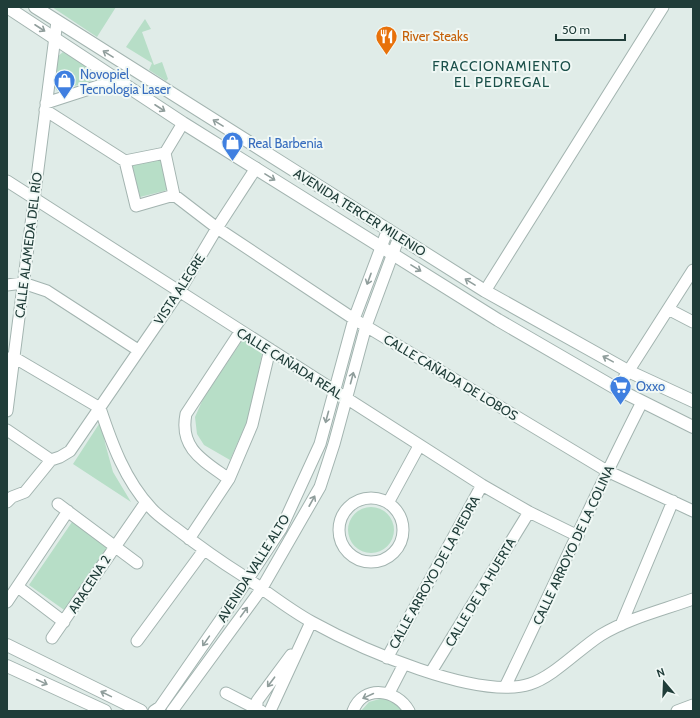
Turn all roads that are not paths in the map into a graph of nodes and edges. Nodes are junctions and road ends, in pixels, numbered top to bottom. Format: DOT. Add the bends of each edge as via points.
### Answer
graph roads {
  1 [pos="7,7"];
  2 [pos="35,7"];
  3 [pos="663,7"];
  4 [pos="57,21"];
  5 [pos="54,38"];
  6 [pos="117,80"];
  7 [pos="46,107"];
  8 [pos="183,123"];
  9 [pos="164,153"];
  10 [pos="125,161"];
  11 [pos="256,168"];
  12 [pos="7,181"];
  13 [pos="174,195"];
  14 [pos="34,197"];
  15 [pos="217,228"];
  16 [pos="388,230"];
  17 [pos="400,237"];
  18 [pos="381,247"];
  19 [pos="394,254"];
  20 [pos="693,270"];
  21 [pos="22,284"];
  22 [pos="7,285"];
  23 [pos="485,291"];
  24 [pos="179,292"];
  25 [pos="506,304"];
  26 [pos="668,309"];
  27 [pos="354,319"];
  28 [pos="498,320"];
  29 [pos="693,322"];
  30 [pos="366,326"];
  31 [pos="240,332"];
  32 [pos="270,349"];
  33 [pos="138,350"];
  34 [pos="11,358"];
  35 [pos="628,370"];
  36 [pos="617,389"];
  37 [pos="334,390"];
  38 [pos="347,399"];
  39 [pos="693,401"];
  40 [pos="642,402"];
  41 [pos="100,408"];
  42 [pos="7,411"];
  43 [pos="693,427"];
  44 [pos="7,430"];
  45 [pos="419,446"];
  46 [pos="50,460"];
  47 [pos="607,471"];
  48 [pos="229,479"];
  49 [pos="482,485"];
  50 [pos="9,497"];
  51 [pos="673,501"];
  52 [pos="146,502"];
  53 [pos="388,503"];
  54 [pos="58,504"];
  55 [pos="68,511"];
  56 [pos="693,511"];
  57 [pos="529,512"];
  58 [pos="578,536"];
  59 [pos="189,539"];
  60 [pos="114,546"];
  61 [pos="204,550"];
  62 [pos="137,562"];
  63 [pos="248,579"];
  64 [pos="18,587"];
  65 [pos="262,588"];
  66 [pos="693,599"];
  67 [pos="7,602"];
  68 [pos="64,622"];
  69 [pos="311,622"];
  70 [pos="622,624"];
  71 [pos="52,638"];
  72 [pos="302,640"];
  73 [pos="138,641"];
  74 [pos="7,645"];
  75 [pos="387,658"];
  76 [pos="404,664"];
  77 [pos="7,666"];
  78 [pos="431,672"];
  79 [pos="505,687"];
  80 [pos="226,693"];
  81 [pos="389,693"];
  82 [pos="693,705"];
  83 [pos="259,710"];
  84 [pos="105,711"];
  85 [pos="141,711"];
  86 [pos="154,711"];
  87 [pos="172,711"];
  88 [pos="270,711"];
  89 [pos="353,711"];
  90 [pos="409,711"];
  91 [pos="676,711"];
  1 -- 5 [label="street, AVENIDA TERCER MILENIO, one-way"];
  2 -- 4 [label="street, AVENIDA TERCER MILENIO"];
  3 -- 23 [label="street"];
  4 -- 5 [label="street, CALLE ALAMEDA DEL RÍO"];
  16 -- 4 [label="street, AVENIDA TERCER MILENIO, one-way"];
  5 -- 6 [label="street, AVENIDA TERCER MILENIO"];
  5 -- 7 [label="street, CALLE ALAMEDA DEL RÍO"];
  6 -- 7 [label="street"];
  6 -- 8 [label="street, AVENIDA TERCER MILENIO, one-way"];
  7 -- 10 [label="street"];
  7 -- 14 [label="street, CALLE ALAMEDA DEL RÍO"];
  8 -- 9 [label="street"];
  8 -- 11 [label="street, AVENIDA TERCER MILENIO"];
  9 -- 10 [label="street"];
  9 -- 13 [label="street"];
  10 -- 13 [label="street" via="136,206"];
  11 -- 15 [label="street, VISTA ALEGRE"];
  11 -- 18 [label="street, AVENIDA TERCER MILENIO, one-way"];
  12 -- 14 [label="street, CALLE CAÑADA REAL"];
  13 -- 15 [label="street, CALLE CAÑADA DE LOBOS"];
  14 -- 21 [label="street, CALLE ALAMEDA DEL RÍO"];
  14 -- 24 [label="street, CALLE CAÑADA REAL"];
  15 -- 24 [label="street, VISTA ALEGRE"];
  15 -- 27 [label="street, CALLE CAÑADA DE LOBOS"];
  16 -- 17 [label="street, AVENIDA TERCER MILENIO"];
  16 -- 18 [label="street, AVENIDA VALLE ALTO"];
  17 -- 19 [label="street, AVENIDA VALLE ALTO"];
  23 -- 17 [label="street, AVENIDA TERCER MILENIO, one-way"];
  18 -- 19 [label="street, AVENIDA TERCER MILENIO"];
  18 -- 27 [label="street, AVENIDA VALLE ALTO, one-way"];
  19 -- 28 [label="street, AVENIDA TERCER MILENIO, one-way"];
  19 -- 30 [label="street, AVENIDA VALLE ALTO"];
  20 -- 26 [label="street"];
  21 -- 22 [label="street"];
  21 -- 33 [label="street" via="48,291"];
  21 -- 34 [label="street, CALLE ALAMEDA DEL RÍO"];
  23 -- 25 [label="street, AVENIDA TERCER MILENIO"];
  24 -- 31 [label="street, CALLE CAÑADA REAL"];
  24 -- 33 [label="street, VISTA ALEGRE"];
  25 -- 28 [label="street"];
  35 -- 25 [label="street, AVENIDA TERCER MILENIO, one-way"];
  26 -- 29 [label="street"];
  26 -- 35 [label="street"];
  27 -- 30 [label="street, CALLE CAÑADA DE LOBOS"];
  27 -- 37 [label="street, AVENIDA VALLE ALTO"];
  28 -- 36 [label="street, AVENIDA TERCER MILENIO"];
  38 -- 30 [label="street, AVENIDA VALLE ALTO, one-way"];
  30 -- 47 [label="street, CALLE CAÑADA DE LOBOS"];
  31 -- 32 [label="street, CALLE CAÑADA REAL"];
  31 -- 48 [label="street" via="186,414 183,426 196,455"];
  32 -- 37 [label="street, CALLE CAÑADA REAL"];
  32 -- 48 [label="street" via="252,425"];
  33 -- 41 [label="street, VISTA ALEGRE"];
  34 -- 41 [label="street"];
  34 -- 42 [label="street, CALLE ALAMEDA DEL RÍO"];
  35 -- 36 [label="street"];
  35 -- 39 [label="street, AVENIDA TERCER MILENIO"];
  36 -- 40 [label="street, AVENIDA TERCER MILENIO"];
  37 -- 38 [label="street, CALLE CAÑADA REAL"];
  37 -- 63 [label="street, AVENIDA VALLE ALTO, one-way" via="320,444 281,529"];
  38 -- 45 [label="street, CALLE CAÑADA REAL"];
  65 -- 38 [label="street, AVENIDA VALLE ALTO, one-way" via="320,487"];
  40 -- 43 [label="street, AVENIDA TERCER MILENIO"];
  40 -- 47 [label="street, CALLE ARROYO DE LA COLINA"];
  41 -- 46 [label="street, VISTA ALEGRE" via="70,451"];
  41 -- 52 [label="street" via="120,462"];
  44 -- 46 [label="street"];
  45 -- 49 [label="street, CALLE CAÑADA REAL"];
  45 -- 53 [label="street"];
  46 -- 50 [label="street" via="25,492"];
  47 -- 51 [label="street, CALLE CAÑADA DE LOBOS"];
  47 -- 58 [label="street, CALLE ARROYO DE LA COLINA"];
  48 -- 59 [label="street"];
  49 -- 57 [label="street, CALLE CAÑADA REAL"];
  49 -- 75 [label="street, CALLE ARROYO DE LA PIEDRA"];
  51 -- 56 [label="street, CALLE CAÑADA DE LOBOS"];
  51 -- 70 [label="street"];
  52 -- 59 [label="street"];
  52 -- 60 [label="street, ARACENA 2"];
  53 -- 53 [label="street" via="379,499 361,499 343,514 338,527 339,534 346,551 353,557 362,561 378,561 395,550 400,542 403,526 396,510"];
  54 -- 55 [label="street, ARACENA 2"];
  55 -- 60 [label="street, ARACENA 2"];
  55 -- 64 [label="street"];
  57 -- 58 [label="street, CALLE CAÑADA REAL"];
  57 -- 78 [label="street, CALLE DE LA HUERTA"];
  58 -- 79 [label="street, CALLE ARROYO DE LA COLINA"];
  59 -- 61 [label="street"];
  60 -- 62 [label="street, ARACENA 2"];
  60 -- 68 [label="street, ARACENA 2"];
  61 -- 63 [label="street"];
  61 -- 73 [label="street"];
  63 -- 65 [label="street"];
  63 -- 86 [label="street, AVENIDA VALLE ALTO, one-way" via="160,707"];
  64 -- 67 [label="street"];
  64 -- 68 [label="street, ARACENA 2"];
  65 -- 69 [label="street"];
  87 -- 65 [label="street, AVENIDA VALLE ALTO, one-way"];
  66 -- 70 [label="street"];
  68 -- 71 [label="street, ARACENA 2"];
  69 -- 72 [label="street"];
  69 -- 75 [label="street"];
  70 -- 79 [label="street" via="578,651 553,672 529,685"];
  72 -- 83 [label="street, one-way" via="257,701"];
  72 -- 88 [label="street"];
  85 -- 74 [label="street, one-way"];
  75 -- 76 [label="street"];
  76 -- 78 [label="street"];
  76 -- 81 [label="street"];
  77 -- 84 [label="street, one-way"];
  78 -- 79 [label="street" via="484,686"];
  80 -- 83 [label="street"];
  81 -- 89 [label="street, one-way" via="369,694 360,700"];
  81 -- 90 [label="street" via="398,697"];
  82 -- 91 [label="street"];
}
